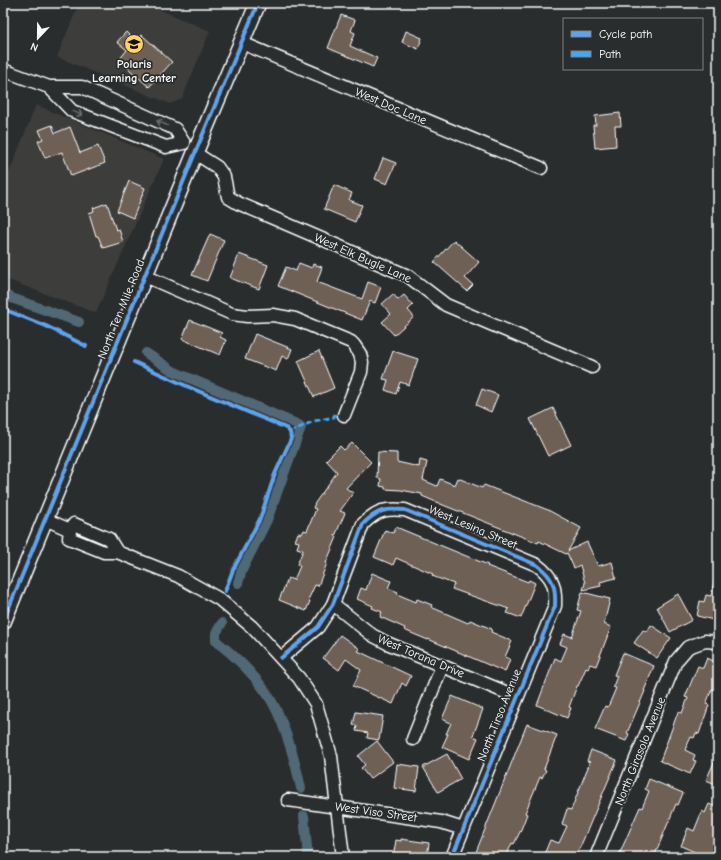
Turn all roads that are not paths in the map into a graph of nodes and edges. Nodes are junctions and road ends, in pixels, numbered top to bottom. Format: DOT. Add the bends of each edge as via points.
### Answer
graph roads {
  1 [pos="258,3"];
  2 [pos="242,43"];
  3 [pos="3,70"];
  4 [pos="49,87"];
  5 [pos="192,148"];
  6 [pos="541,168"];
  7 [pos="145,276"];
  8 [pos="592,367"];
  9 [pos="344,415"];
  10 [pos="45,519"];
  11 [pos="551,578"];
  12 [pos="332,604"];
  13 [pos="3,622"];
  14 [pos="718,642"];
  15 [pos="281,658"];
  16 [pos="442,666"];
  17 [pos="517,697"];
  18 [pos="413,739"];
  19 [pos="288,800"];
  20 [pos="338,807"];
  21 [pos="463,829"];
  22 [pos="343,857"];
  23 [pos="452,857"];
  24 [pos="596,857"];
  1 -- 2 [label="main road, North Ten Mile Road"];
  2 -- 5 [label="main road, North Ten Mile Road"];
  2 -- 6 [label="street, West Doc Lane"];
  3 -- 4 [label="street"];
  4 -- 5 [label="street, one-way" via="72,111 166,147"];
  5 -- 4 [label="street, West Elk Bugle Lane, one-way" via="175,129 82,88"];
  5 -- 7 [label="main road, North Ten Mile Road"];
  5 -- 8 [label="street, West Elk Bugle Lane" via="224,176 228,197 238,203 408,276 446,304"];
  7 -- 9 [label="street" via="232,314 273,315 295,319 351,342 360,354 362,362 361,372"];
  7 -- 10 [label="main road, North Ten Mile Road"];
  10 -- 13 [label="main road, North Ten Mile Road"];
  10 -- 15 [label="street" via="70,530 69,538 104,552 117,552 178,576 219,599 252,627"];
  11 -- 12 [label="street, West Lesina Street" via="537,565 405,510 391,509 371,516 363,524"];
  11 -- 17 [label="street, North Tirso Avenue" via="555,591 554,606"];
  12 -- 15 [label="street" via="318,627"];
  12 -- 16 [label="street, West Torana Drive" via="372,635"];
  14 -- 24 [label="street, North Girasolo Avenue" via="705,642 688,647 676,661"];
  15 -- 20 [label="street" via="299,678 316,704 331,756"];
  16 -- 17 [label="street, West Torana Drive"];
  16 -- 18 [label="street"];
  17 -- 21 [label="street, North Tirso Avenue"];
  19 -- 20 [label="street, West Viso Street"];
  20 -- 21 [label="street, West Viso Street" via="442,822"];
  20 -- 22 [label="street"];
  21 -- 23 [label="street, North Tirso Avenue"];
}
